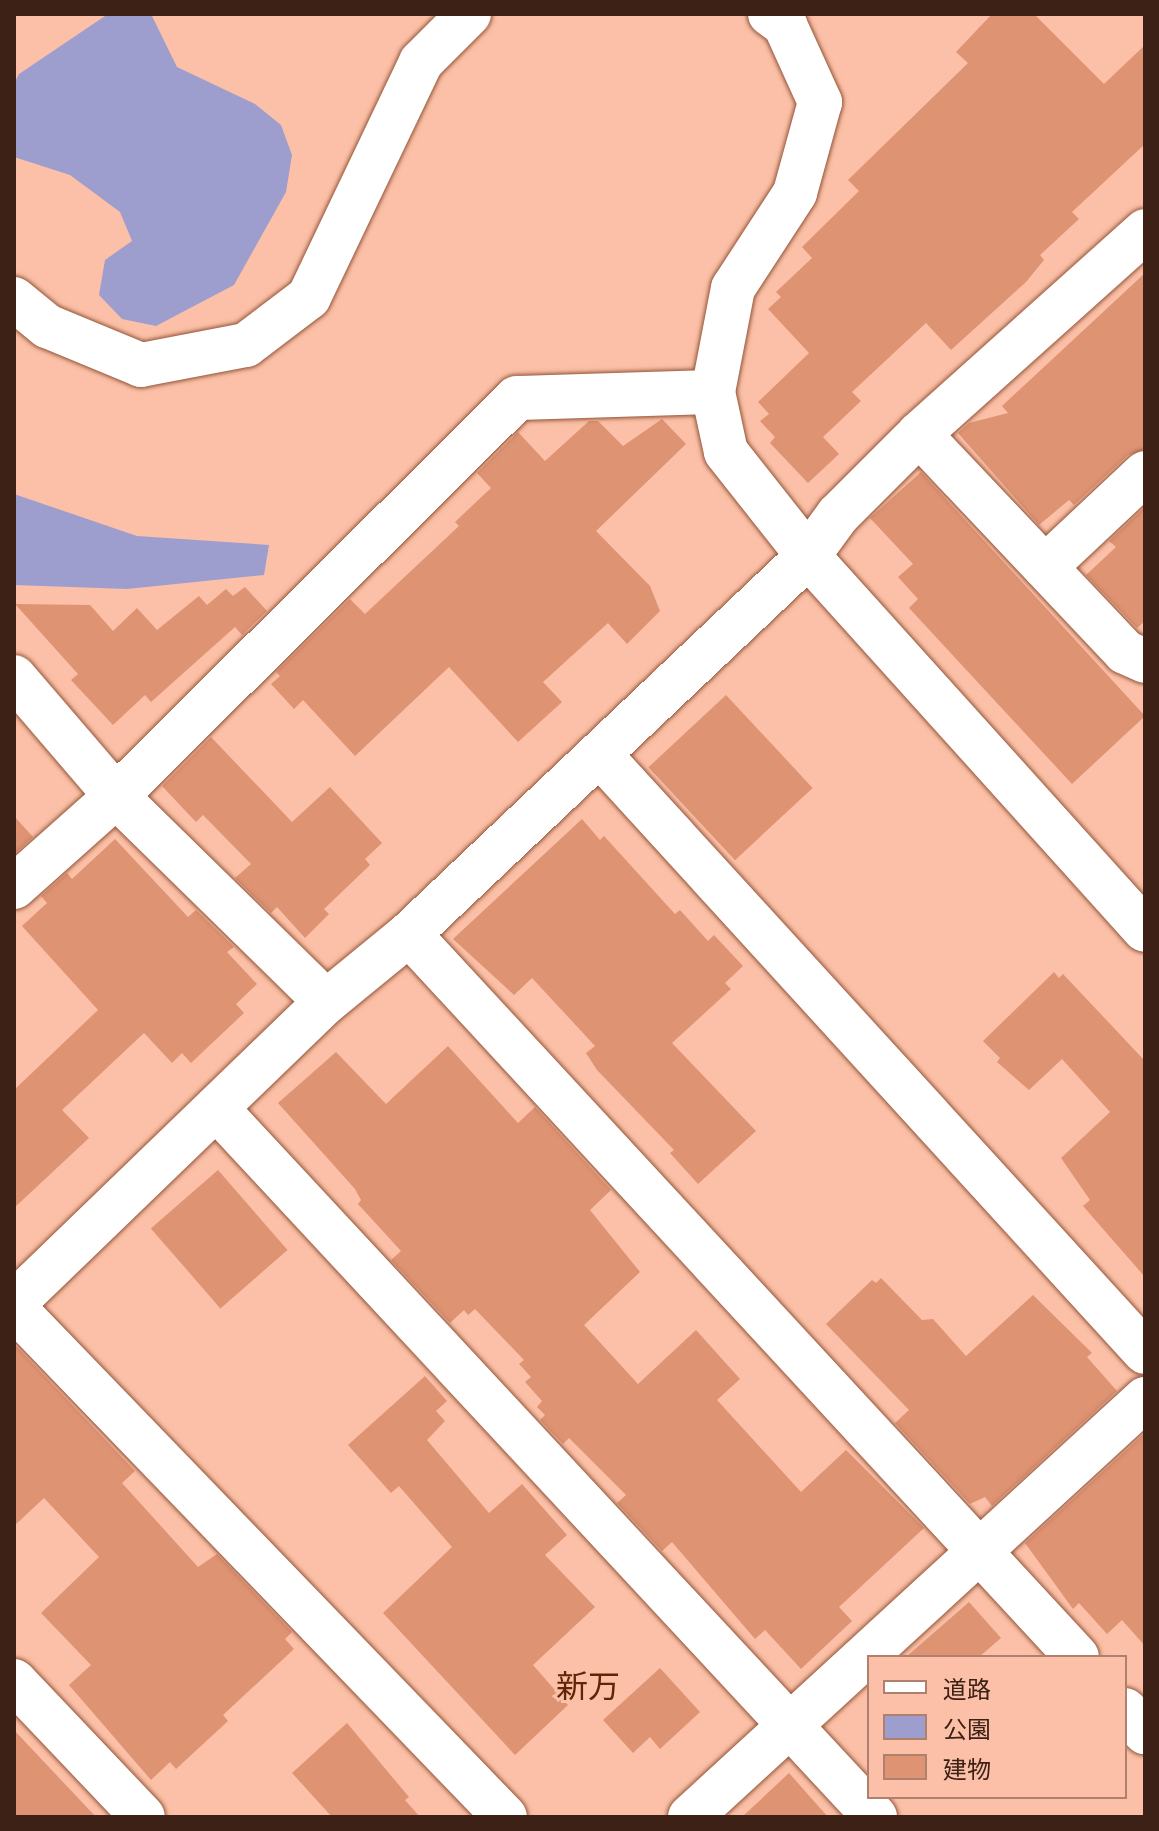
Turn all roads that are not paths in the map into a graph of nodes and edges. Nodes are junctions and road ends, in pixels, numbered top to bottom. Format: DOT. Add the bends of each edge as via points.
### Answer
graph roads {
  1 [pos="469,14"];
  2 [pos="770,14"];
  3 [pos="1145,231"];
  4 [pos="14,299"];
  5 [pos="713,392"];
  6 [pos="919,434"];
  7 [pos="1145,473"];
  8 [pos="808,556"];
  9 [pos="1045,567"];
  10 [pos="1145,661"];
  11 [pos="14,677"];
  12 [pos="600,755"];
  13 [pos="116,796"];
  14 [pos="14,887"];
  15 [pos="1145,930"];
  16 [pos="409,934"];
  17 [pos="326,1002"];
  18 [pos="216,1108"];
  19 [pos="14,1306"];
  20 [pos="1145,1352"];
  21 [pos="1145,1399"];
  22 [pos="979,1549"];
  23 [pos="1075,1655"];
  24 [pos="14,1681"];
  25 [pos="1127,1712"];
  26 [pos="791,1726"];
  27 [pos="1145,1732"];
  28 [pos="143,1817"];
  29 [pos="505,1817"];
  30 [pos="690,1817"];
  31 [pos="875,1817"];
  1 -- 4 [label="street" via="421,62 309,297 246,345 141,365 47,326"];
  2 -- 5 [label="street" via="785,25 820,102 795,193 733,288"];
  3 -- 6 [label="street"];
  5 -- 8 [label="street" via="726,452"];
  5 -- 13 [label="street" via="517,398"];
  6 -- 8 [label="street" via="838,515"];
  6 -- 9 [label="street"];
  7 -- 9 [label="street"];
  8 -- 12 [label="street"];
  8 -- 15 [label="street"];
  9 -- 10 [label="street" via="1125,652"];
  11 -- 13 [label="street"];
  12 -- 16 [label="street"];
  12 -- 20 [label="street"];
  13 -- 14 [label="street"];
  13 -- 17 [label="street"];
  16 -- 17 [label="street"];
  16 -- 22 [label="street"];
  17 -- 18 [label="street"];
  18 -- 19 [label="street"];
  18 -- 26 [label="street"];
  19 -- 29 [label="street"];
  21 -- 22 [label="street"];
  22 -- 23 [label="street"];
  22 -- 26 [label="street"];
  24 -- 28 [label="street"];
  25 -- 27 [label="street"];
  26 -- 30 [label="street"];
  26 -- 31 [label="street"];
}
